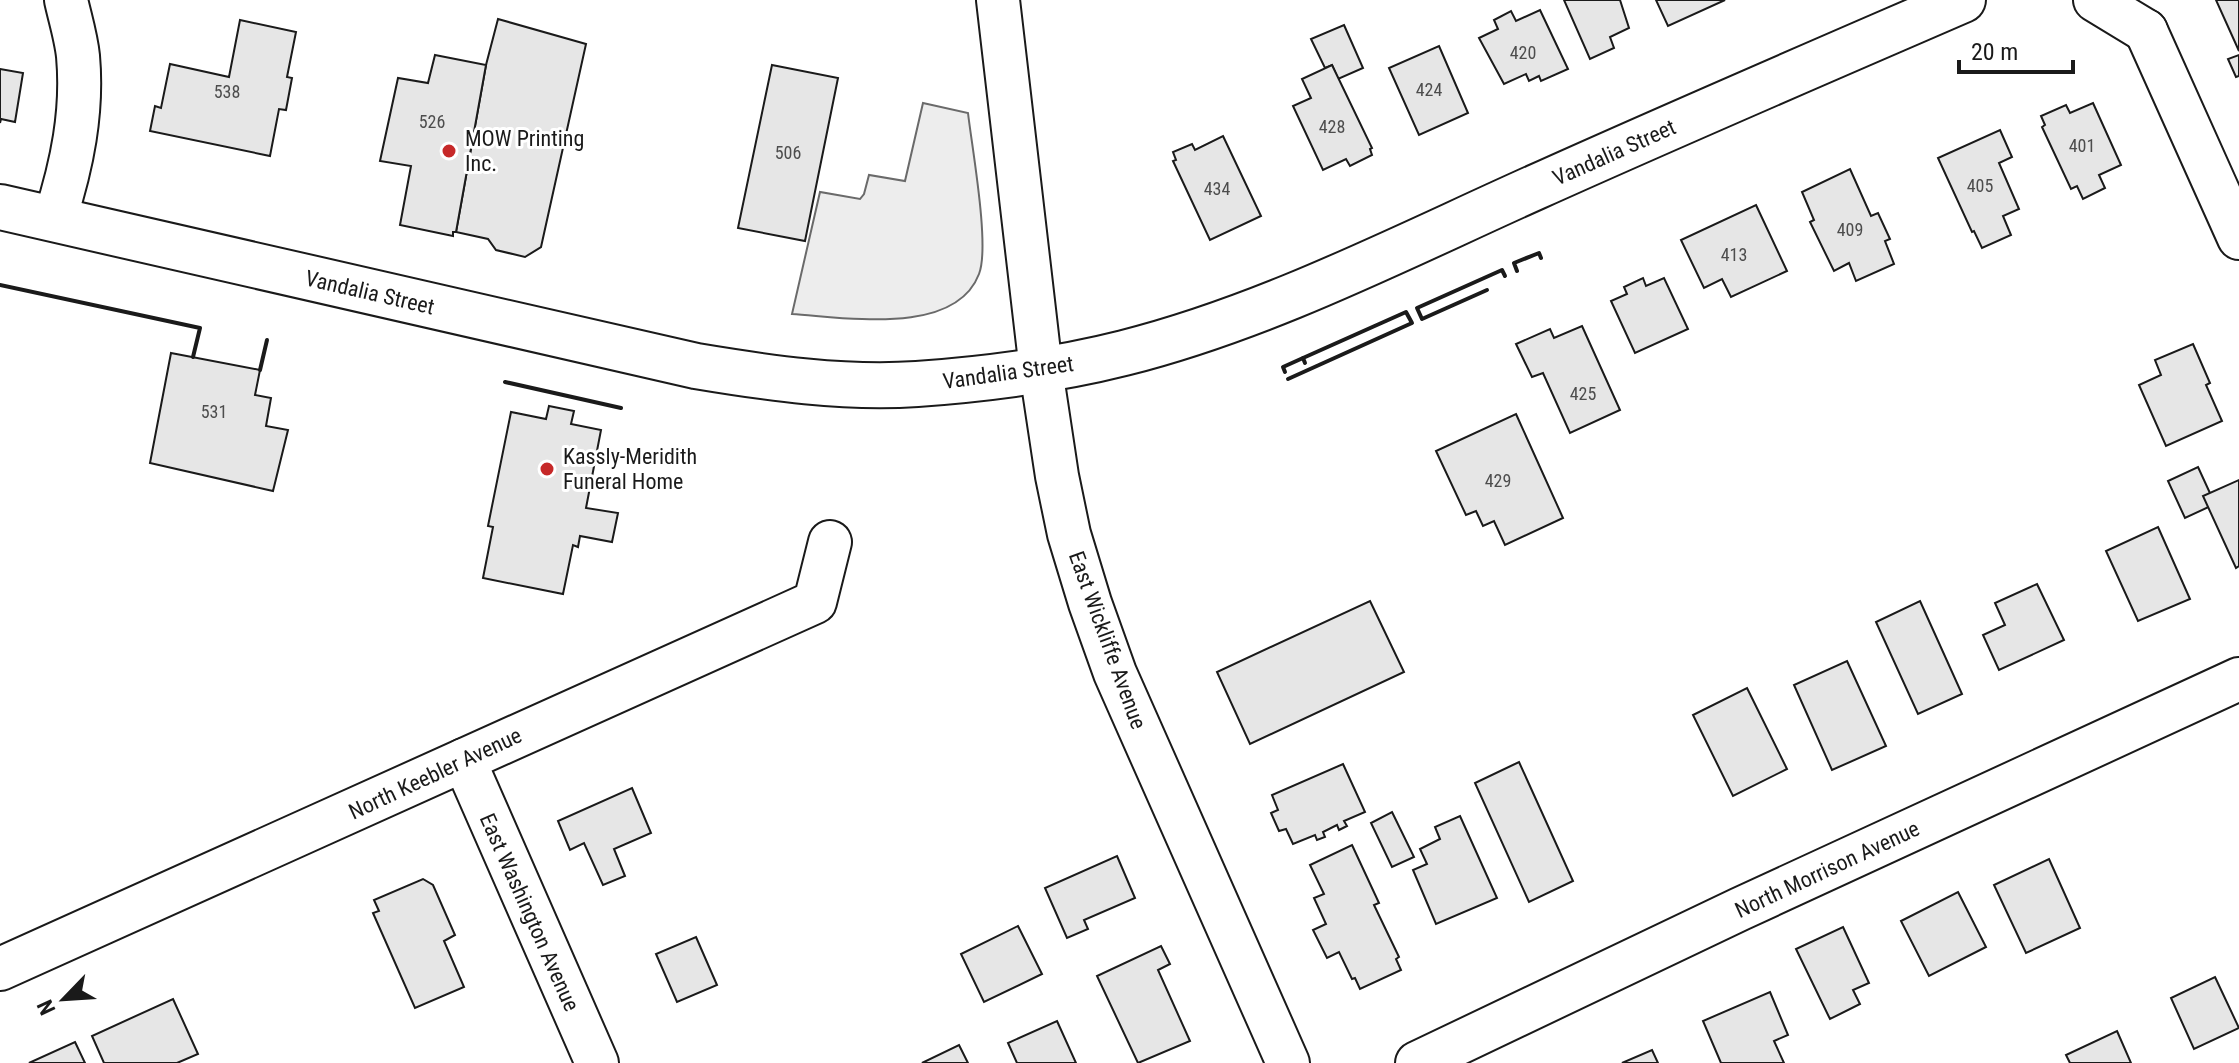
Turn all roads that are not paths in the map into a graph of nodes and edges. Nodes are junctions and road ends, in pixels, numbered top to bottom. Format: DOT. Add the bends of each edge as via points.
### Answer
graph roads {
  1 [pos="66,0"];
  2 [pos="998,0"];
  3 [pos="1963,0"];
  4 [pos="2095,0"];
  5 [pos="2150,15"];
  6 [pos="0,207"];
  7 [pos="55,218"];
  8 [pos="2239,238"];
  9 [pos="1041,370"];
  10 [pos="830,542"];
  11 [pos="2239,679"];
  12 [pos="464,760"];
  13 [pos="0,969"];
  14 [pos="597,1063"];
  15 [pos="1288,1063"];
  16 [pos="1417,1063"];
  1 -- 7 [label="street" via="78,55 78,115 71,168"];
  2 -- 9 [label="street, East Wickliffe Avenue"];
  3 -- 9 [label="main road, Vandalia Street" via="1303,292 1138,349"];
  4 -- 5 [label="street"];
  5 -- 8 [label="street"];
  6 -- 7 [label="main road, Vandalia Street"];
  7 -- 9 [label="main road, Vandalia Street" via="696,366 833,382 915,384"];
  9 -- 15 [label="street, East Wickliffe Avenue" via="1063,505 1090,603 1115,673"];
  10 -- 12 [label="street, North Keebler Avenue" via="815,602"];
  11 -- 16 [label="street, North Morrison Avenue"];
  12 -- 13 [label="street, North Keebler Avenue"];
  12 -- 14 [label="street, East Washington Avenue"];
}
